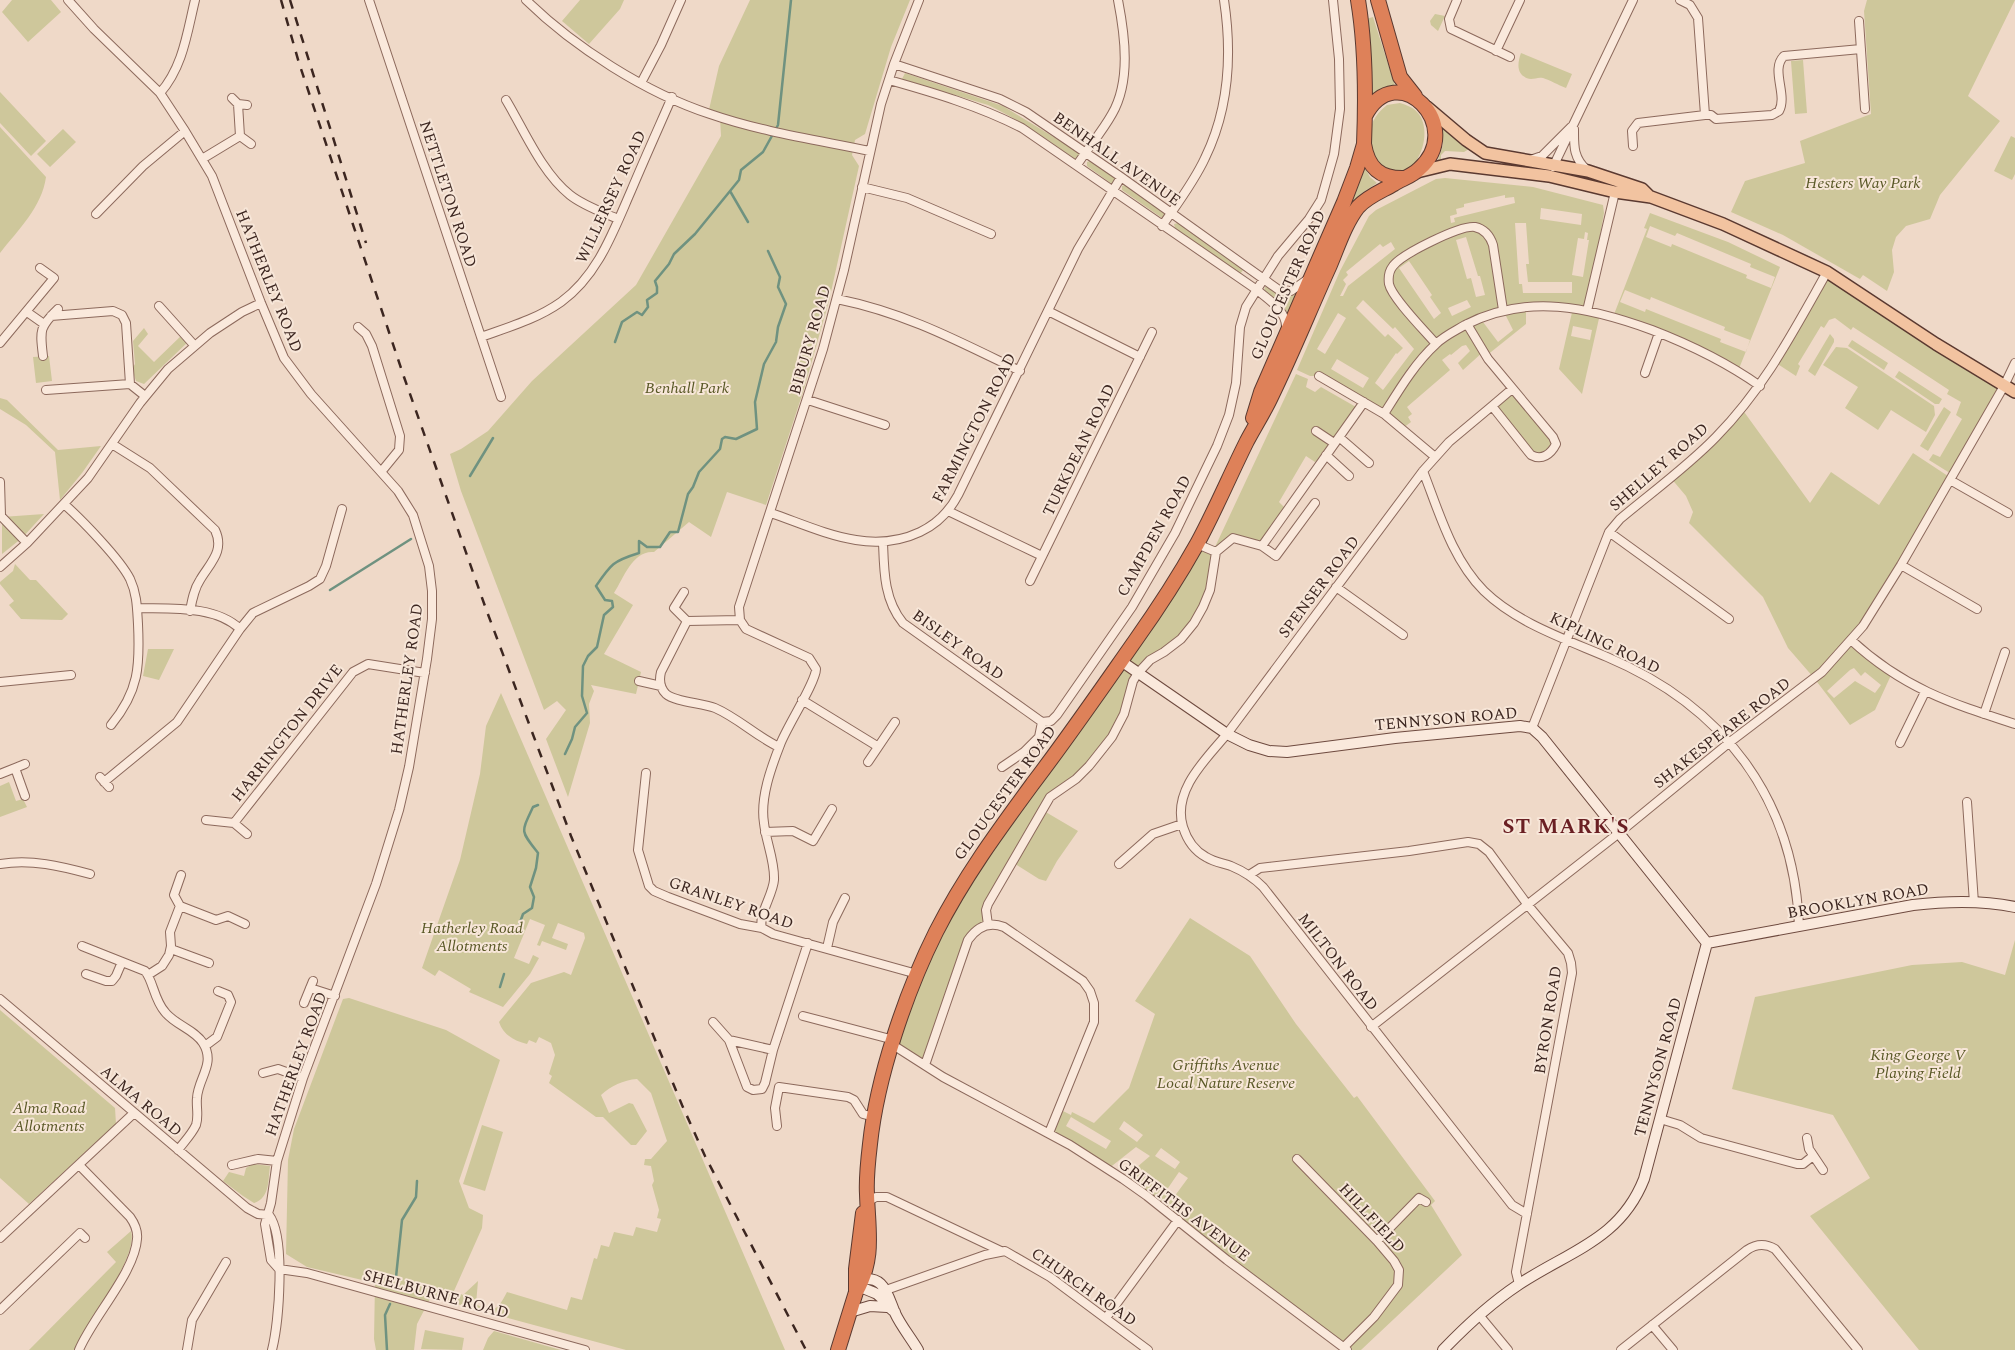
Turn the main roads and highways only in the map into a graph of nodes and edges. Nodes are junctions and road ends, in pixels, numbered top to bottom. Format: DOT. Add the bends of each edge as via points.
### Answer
graph roads {
  1 [pos="1358,0"];
  2 [pos="1378,0"];
  3 [pos="1414,96"];
  4 [pos="1426,106"];
  5 [pos="1365,116"];
  6 [pos="1364,144"];
  7 [pos="1411,175"];
  8 [pos="1650,197"];
  9 [pos="2015,392"];
  10 [pos="1247,441"];
  11 [pos="867,1200"];
  12 [pos="861,1284"];
  13 [pos="838,1350"];
  1 -- 5 [label="highway" via="1364,55"];
  2 -- 3 [label="highway" via="1400,77"];
  3 -- 4 [label="highway"];
  3 -- 5 [label="highway" via="1397,93 1385,96 1375,102"];
  4 -- 7 [label="highway" via="1435,130 1434,142 1426,162"];
  4 -- 8 [label="main road" via="1486,153 1547,161 1588,171 1642,189"];
  5 -- 6 [label="highway"];
  6 -- 7 [label="highway" via="1371,165 1378,172 1395,178"];
  6 -- 10 [label="highway, GLOUCESTER ROAD" via="1358,168 1261,392"];
  7 -- 8 [label="main road" via="1450,164 1549,176"];
  7 -- 10 [label="highway, GLOUCESTER ROAD" via="1362,203 1352,217 1271,398"];
  8 -- 9 [label="main road" via="1723,224 1826,272"];
  10 -- 11 [label="highway, GLOUCESTER ROAD" via="1197,544 1166,594 973,866 935,934 917,974 882,1082 870,1146"];
  11 -- 12 [label="highway, GLOUCESTER ROAD" via="861,1222"];
  11 -- 12 [label="highway, GLOUCESTER ROAD" via="870,1248"];
  12 -- 13 [label="highway"];
}
